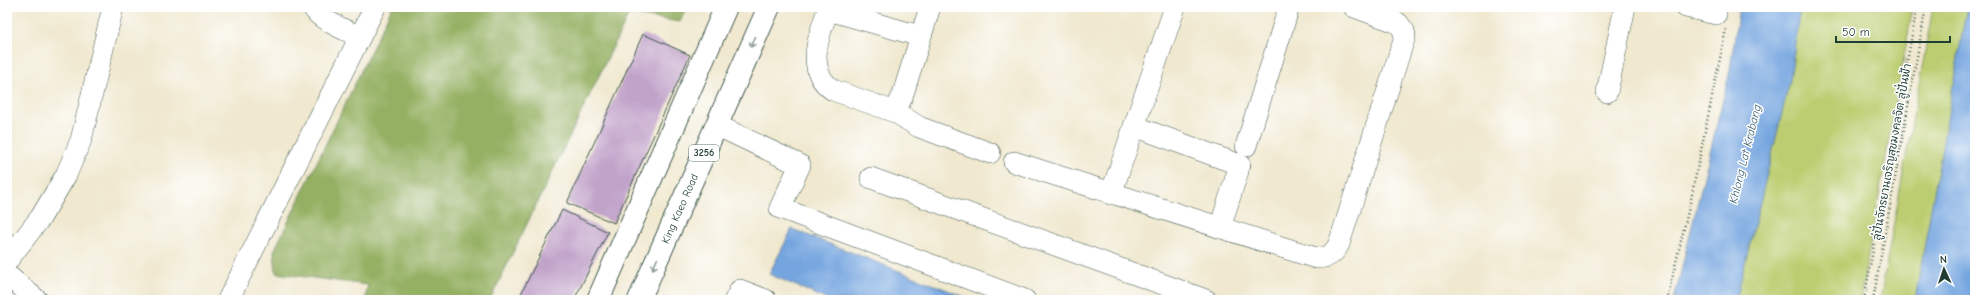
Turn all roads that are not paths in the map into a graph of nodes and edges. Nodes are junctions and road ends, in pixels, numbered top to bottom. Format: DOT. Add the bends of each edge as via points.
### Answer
graph roads {
  1 [pos="113,7"];
  2 [pos="313,7"];
  3 [pos="374,7"];
  4 [pos="717,7"];
  5 [pos="726,7"];
  6 [pos="769,7"];
  7 [pos="930,7"];
  8 [pos="1175,7"];
  9 [pos="1289,7"];
  10 [pos="1354,7"];
  11 [pos="1625,7"];
  12 [pos="1686,7"];
  13 [pos="828,9"];
  14 [pos="1716,14"];
  15 [pos="920,36"];
  16 [pos="360,37"];
  17 [pos="1607,92"];
  18 [pos="895,112"];
  19 [pos="716,126"];
  20 [pos="1134,126"];
  21 [pos="990,153"];
  22 [pos="1242,161"];
  23 [pos="1014,162"];
  24 [pos="871,178"];
  25 [pos="1111,194"];
  26 [pos="1220,228"];
  27 [pos="617,257"];
  28 [pos="7,261"];
  29 [pos="7,275"];
  30 [pos="37,300"];
  31 [pos="228,300"];
  32 [pos="598,300"];
  33 [pos="639,300"];
  34 [pos="735,300"];
  35 [pos="766,300"];
  36 [pos="1025,300"];
  37 [pos="1206,300"];
  1 -- 28 [label="street" via="78,147 66,175 42,217"];
  2 -- 16 [label="street" via="328,21"];
  3 -- 16 [label="street"];
  4 -- 27 [label="street"];
  5 -- 27 [label="main road"];
  6 -- 19 [label="main road, King Kaeo Road / 3256, one-way"];
  7 -- 15 [label="street"];
  8 -- 20 [label="street"];
  9 -- 22 [label="street"];
  10 -- 26 [label="street" via="1398,23 1405,36 1337,248 1332,255 1316,258"];
  11 -- 17 [label="street"];
  12 -- 14 [label="street"];
  13 -- 15 [label="street"];
  13 -- 18 [label="street" via="817,46 816,69 821,78 833,90"];
  15 -- 18 [label="street"];
  16 -- 31 [label="street"];
  18 -- 21 [label="street" via="919,128"];
  19 -- 33 [label="main road, King Kaeo Road / 3256, one-way"];
  19 -- 36 [label="street" via="800,165 780,208"];
  20 -- 22 [label="street"];
  20 -- 25 [label="street"];
  22 -- 26 [label="street"];
  23 -- 25 [label="street"];
  24 -- 37 [label="street"];
  25 -- 26 [label="street"];
  27 -- 32 [label="main road"];
  29 -- 30 [label="street"];
  34 -- 35 [label="street" via="740,290"];
}
